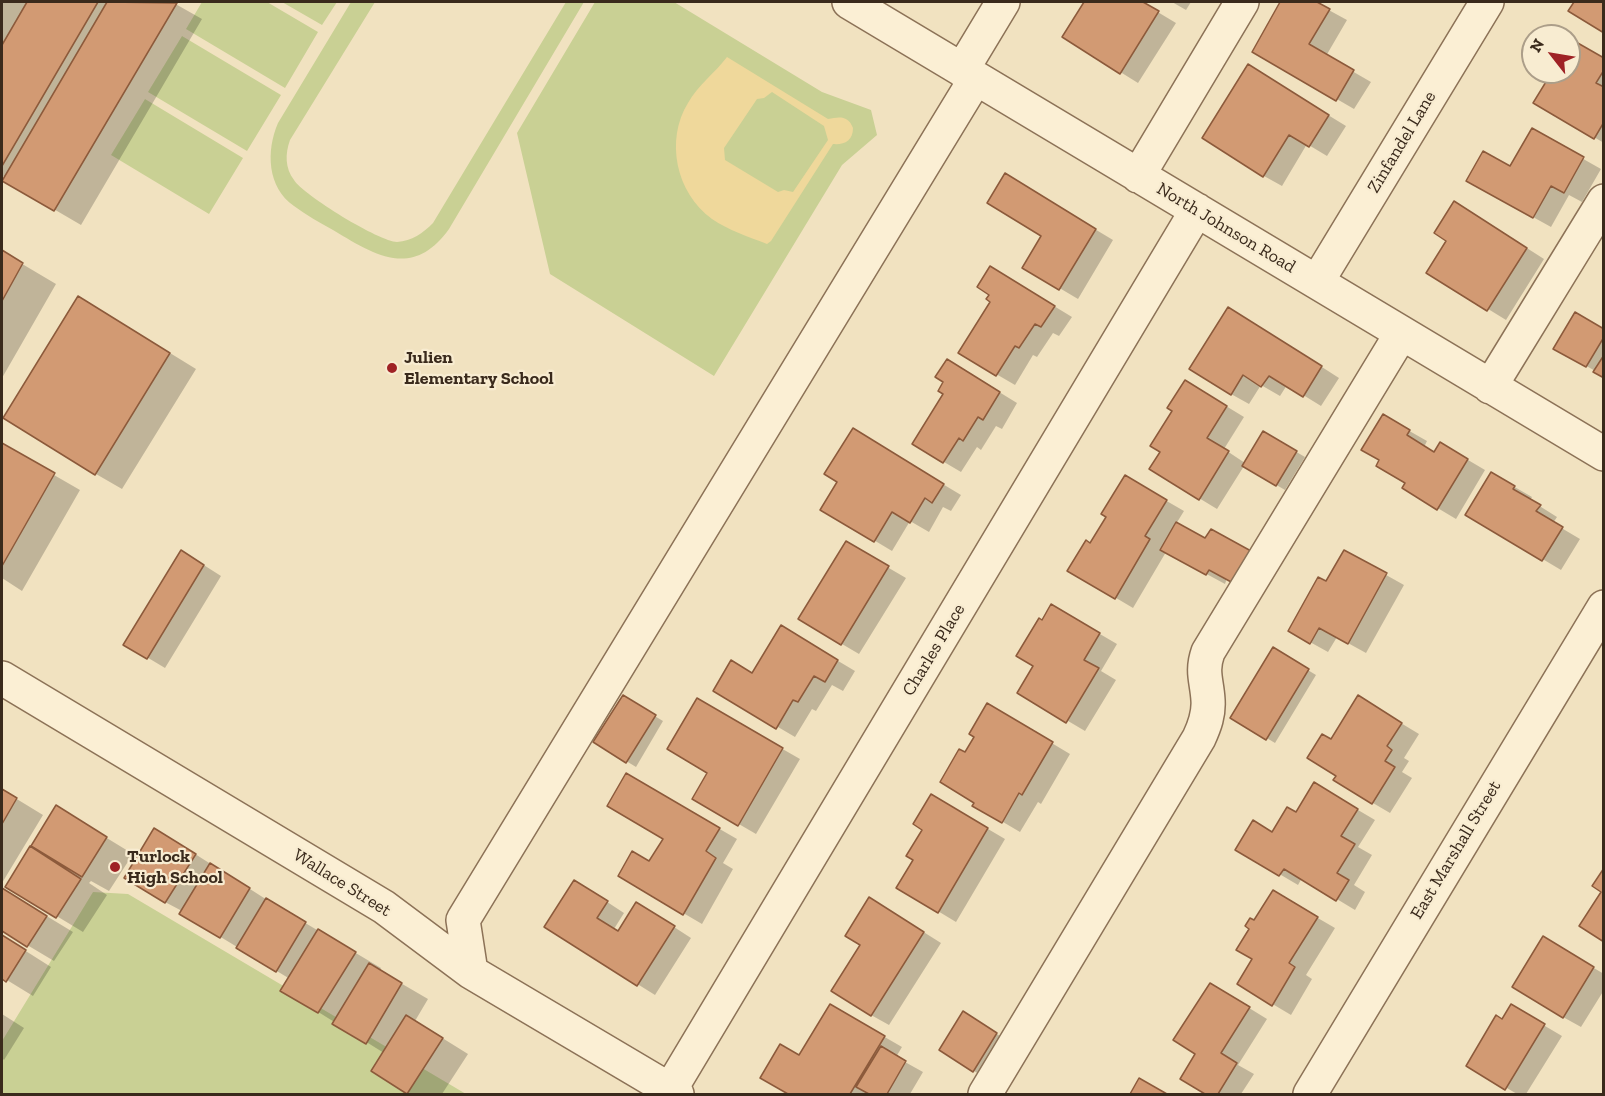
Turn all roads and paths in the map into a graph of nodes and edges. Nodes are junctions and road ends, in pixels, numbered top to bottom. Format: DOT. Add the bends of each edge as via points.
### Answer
graph roads {
  1 [pos="849,2"];
  2 [pos="1003,2"];
  3 [pos="1242,2"];
  4 [pos="1487,2"];
  5 [pos="969,74"];
  6 [pos="1138,176"];
  7 [pos="1604,201"];
  8 [pos="1197,210"];
  9 [pos="1317,282"];
  10 [pos="1401,334"];
  11 [pos="1490,387"];
  12 [pos="1604,454"];
  13 [pos="1604,607"];
  14 [pos="2,678"];
  15 [pos="471,972"];
  16 [pos="674,1092"];
  17 [pos="985,1095"];
  18 [pos="1310,1095"];
  1 -- 5 [label="street, North Johnson Road"];
  2 -- 5 [label="street"];
  3 -- 6 [label="street"];
  4 -- 9 [label="street, Zinfandel Lane"];
  5 -- 6 [label="street, North Johnson Road"];
  5 -- 15 [label="street" via="463,920"];
  6 -- 8 [label="street, North Johnson Road"];
  7 -- 11 [label="street"];
  8 -- 9 [label="street, North Johnson Road"];
  8 -- 16 [label="street, Charles Place"];
  9 -- 10 [label="street, North Johnson Road"];
  10 -- 11 [label="street, North Johnson Road"];
  10 -- 17 [label="street" via="1208,652 1203,670 1207,722 1199,738"];
  11 -- 12 [label="street, North Johnson Road"];
  13 -- 18 [label="street, East Marshall Street"];
  14 -- 15 [label="street, Wallace Street" via="384,907"];
  15 -- 16 [label="street, Wallace Street"];
}
